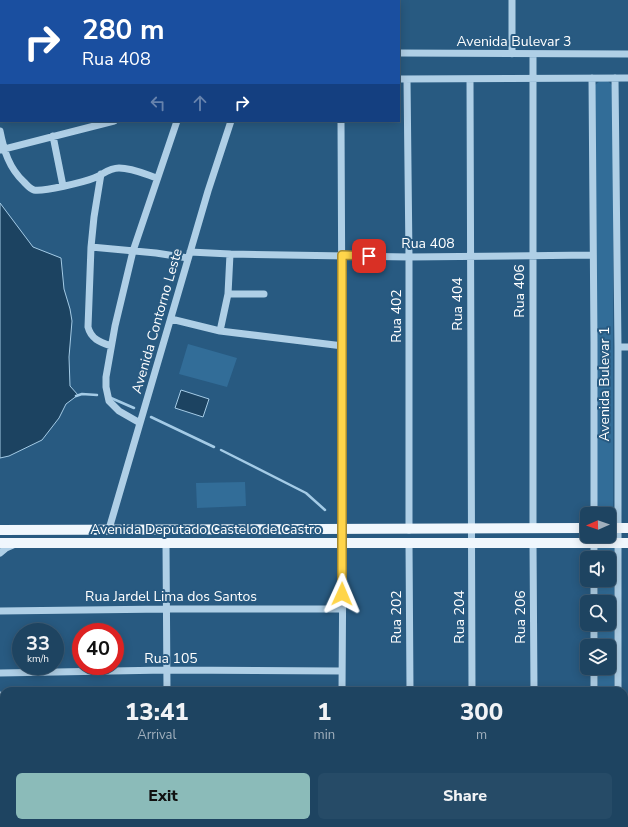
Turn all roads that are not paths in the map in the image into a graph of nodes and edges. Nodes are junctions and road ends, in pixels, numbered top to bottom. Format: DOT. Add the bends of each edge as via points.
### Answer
graph roads {
  1 [pos="512,0"];
  2 [pos="400,53"];
  3 [pos="512,54"];
  4 [pos="533,54"];
  5 [pos="628,54"];
  6 [pos="470,78"];
  7 [pos="532,78"];
  8 [pos="592,78"];
  9 [pos="615,78"];
  10 [pos="628,78"];
  11 [pos="400,79"];
  12 [pos="407,79"];
  13 [pos="110,122"];
  14 [pos="177,122"];
  15 [pos="231,122"];
  16 [pos="341,122"];
  17 [pos="0,130"];
  18 [pos="53,136"];
  19 [pos="2,149"];
  20 [pos="101,174"];
  21 [pos="157,178"];
  22 [pos="63,186"];
  23 [pos="91,247"];
  24 [pos="133,251"];
  25 [pos="230,254"];
  26 [pos="189,255"];
  27 [pos="342,255"];
  28 [pos="593,255"];
  29 [pos="470,256"];
  30 [pos="532,256"];
  31 [pos="409,257"];
  32 [pos="228,294"];
  33 [pos="264,294"];
  34 [pos="171,319"];
  35 [pos="220,331"];
  36 [pos="111,346"];
  37 [pos="343,346"];
  38 [pos="618,347"];
  39 [pos="628,347"];
  40 [pos="140,423"];
  41 [pos="594,507"];
  42 [pos="533,528"];
  43 [pos="580,528"];
  44 [pos="618,528"];
  45 [pos="109,529"];
  46 [pos="214,529"];
  47 [pos="233,529"];
  48 [pos="471,529"];
  49 [pos="0,530"];
  50 [pos="343,530"];
  51 [pos="409,530"];
  52 [pos="580,540"];
  53 [pos="19,542"];
  54 [pos="0,543"];
  55 [pos="214,543"];
  56 [pos="233,543"];
  57 [pos="343,543"];
  58 [pos="409,543"];
  59 [pos="472,543"];
  60 [pos="533,543"];
  61 [pos="623,543"];
  62 [pos="166,544"];
  63 [pos="0,553"];
  64 [pos="167,609"];
  65 [pos="342,609"];
  66 [pos="0,611"];
  67 [pos="167,670"];
  68 [pos="342,671"];
  69 [pos="0,673"];
  70 [pos="594,675"];
  71 [pos="167,687"];
  72 [pos="342,687"];
  73 [pos="410,687"];
  74 [pos="472,687"];
  75 [pos="534,687"];
  76 [pos="594,687"];
  77 [pos="618,687"];
  1 -- 3 [label="street"];
  2 -- 3 [label="street, Avenida Bulevar 3"];
  3 -- 4 [label="street, Avenida Bulevar 3"];
  4 -- 5 [label="street, Avenida Bulevar 3"];
  4 -- 7 [label="street, Rua 406"];
  6 -- 7 [label="street"];
  6 -- 12 [label="street"];
  6 -- 29 [label="street, Rua 404"];
  7 -- 8 [label="street"];
  7 -- 30 [label="street, Rua 406"];
  8 -- 9 [label="street"];
  8 -- 28 [label="street, Avenida Bulevar 1"];
  9 -- 10 [label="street"];
  9 -- 38 [label="street, Avenida Bulevar 1"];
  11 -- 12 [label="street"];
  12 -- 31 [label="street, Rua 402"];
  13 -- 18 [label="street"];
  14 -- 21 [label="street"];
  15 -- 26 [label="street, Avenida Contorno Leste"];
  16 -- 27 [label="street"];
  17 -- 19 [label="street"];
  18 -- 19 [label="street"];
  18 -- 22 [label="street"];
  19 -- 22 [label="street" via="12,168 32,189"];
  20 -- 21 [label="street" via="118,168"];
  20 -- 22 [label="street"];
  20 -- 23 [label="street"];
  21 -- 24 [label="street"];
  23 -- 24 [label="street, Rua 408"];
  23 -- 36 [label="street" via="89,332 97,341"];
  24 -- 26 [label="street, Rua 408"];
  24 -- 36 [label="street"];
  25 -- 26 [label="street, Rua 408"];
  25 -- 27 [label="street, Rua 408"];
  25 -- 32 [label="street"];
  26 -- 34 [label="street, Avenida Contorno Leste"];
  27 -- 31 [label="street, Rua 408"];
  27 -- 37 [label="street"];
  28 -- 30 [label="street, Rua 408"];
  28 -- 41 [label="street, Avenida Bulevar 1"];
  29 -- 30 [label="street, Rua 408"];
  29 -- 31 [label="street, Rua 408"];
  29 -- 48 [label="street, Rua 404"];
  30 -- 42 [label="street, Rua 406"];
  31 -- 51 [label="street, Rua 402"];
  32 -- 33 [label="street"];
  32 -- 35 [label="street"];
  34 -- 35 [label="street"];
  34 -- 40 [label="street, Avenida Contorno Leste"];
  35 -- 37 [label="street"];
  36 -- 40 [label="street" via="106,387 109,401 119,411"];
  37 -- 50 [label="street"];
  38 -- 39 [label="street"];
  38 -- 44 [label="street, Avenida Bulevar 1"];
  40 -- 45 [label="street, Avenida Contorno Leste"];
  42 -- 43 [label="main road, Avenida Deputado Castelo de Castro"];
  42 -- 48 [label="main road, Avenida Deputado Castelo de Castro"];
  44 -- 61 [label="street, Avenida Bulevar 1"];
  45 -- 46 [label="main road, Avenida Deputado Castelo de Castro"];
  45 -- 49 [label="main road, Avenida Deputado Castelo de Castro"];
  46 -- 47 [label="main road, Avenida Deputado Castelo de Castro"];
  46 -- 55 [label="main road"];
  47 -- 50 [label="main road, Avenida Deputado Castelo de Castro"];
  47 -- 56 [label="main road"];
  48 -- 51 [label="main road, Avenida Deputado Castelo de Castro"];
  48 -- 59 [label="street, Rua 404"];
  50 -- 51 [label="main road, Avenida Deputado Castelo de Castro"];
  50 -- 57 [label="street"];
  52 -- 60 [label="main road, Avenida Deputado Castelo de Castro"];
  53 -- 54 [label="main road, Avenida Deputado Castelo de Castro"];
  53 -- 62 [label="main road, Avenida Deputado Castelo de Castro"];
  53 -- 63 [label="street"];
  55 -- 56 [label="main road, Avenida Deputado Castelo de Castro"];
  55 -- 62 [label="main road, Avenida Deputado Castelo de Castro"];
  56 -- 57 [label="main road, Avenida Deputado Castelo de Castro"];
  57 -- 58 [label="main road, Avenida Deputado Castelo de Castro"];
  57 -- 65 [label="street"];
  58 -- 59 [label="main road, Avenida Deputado Castelo de Castro"];
  58 -- 73 [label="street, Rua 202"];
  59 -- 60 [label="main road, Avenida Deputado Castelo de Castro"];
  59 -- 74 [label="street, Rua 204"];
  60 -- 75 [label="street, Rua 206"];
  61 -- 77 [label="street, Avenida Bulevar 1"];
  62 -- 64 [label="street"];
  64 -- 65 [label="street, Rua Jardel Lima dos Santos"];
  64 -- 66 [label="street, Rua Jardel Lima dos Santos"];
  64 -- 67 [label="street"];
  65 -- 68 [label="street"];
  67 -- 68 [label="street, Rua 105"];
  67 -- 69 [label="street, Rua 105"];
  67 -- 71 [label="street"];
  68 -- 72 [label="street"];
  70 -- 76 [label="street"];
}
